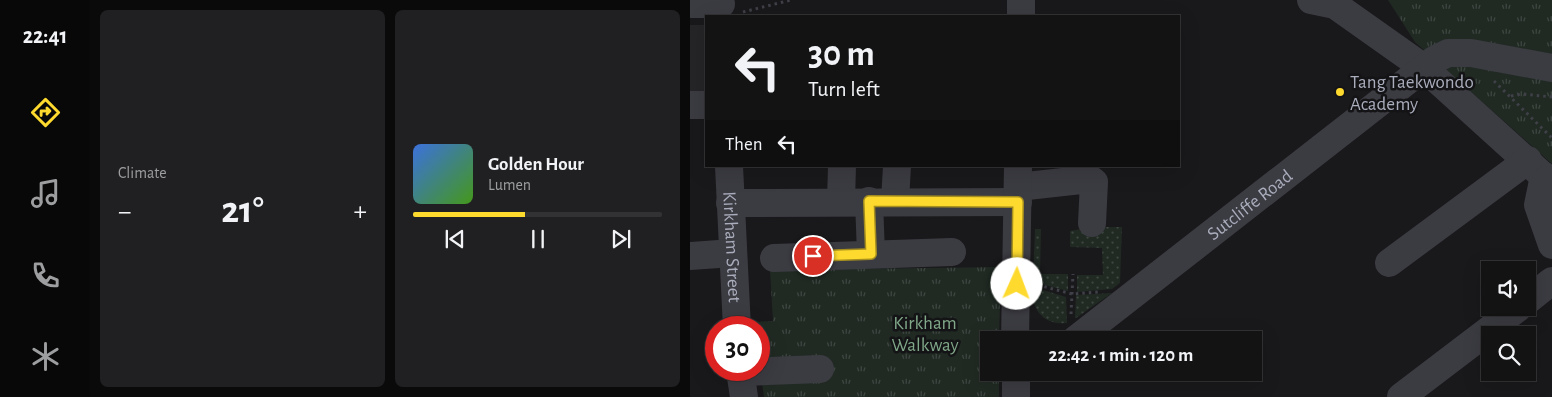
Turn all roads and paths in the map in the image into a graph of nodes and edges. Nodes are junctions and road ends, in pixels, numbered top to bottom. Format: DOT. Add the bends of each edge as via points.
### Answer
graph roads {
  1 [pos="791,0"];
  2 [pos="1021,0"];
  3 [pos="777,2"];
  4 [pos="1328,2"];
  5 [pos="690,4"];
  6 [pos="726,8"];
  7 [pos="1021,15"];
  8 [pos="1471,54"];
  9 [pos="1424,68"];
  10 [pos="1552,68"];
  11 [pos="1511,96"];
  12 [pos="1552,97"];
  13 [pos="690,105"];
  14 [pos="705,105"];
  15 [pos="1552,138"];
  16 [pos="729,167"];
  17 [pos="842,167"];
  18 [pos="897,167"];
  19 [pos="1542,173"];
  20 [pos="1018,185"];
  21 [pos="841,201"];
  22 [pos="882,201"];
  23 [pos="730,203"];
  24 [pos="1092,224"];
  25 [pos="1552,245"];
  26 [pos="952,252"];
  27 [pos="733,253"];
  28 [pos="871,254"];
  29 [pos="690,256"];
  30 [pos="774,258"];
  31 [pos="1389,263"];
  32 [pos="1073,274"];
  33 [pos="1552,281"];
  34 [pos="1030,283"];
  35 [pos="1105,291"];
  36 [pos="1072,294"];
  37 [pos="1536,294"];
  38 [pos="736,316"];
  39 [pos="1507,316"];
  40 [pos="1073,329"];
  41 [pos="1015,331"];
  42 [pos="820,369"];
  43 [pos="770,376"];
  44 [pos="1016,381"];
  45 [pos="1016,397"];
  46 [pos="1401,397"];
  1 -- 3 [label="path"];
  2 -- 7 [label="street"];
  3 -- 6 [label="path"];
  4 -- 9 [label="street"];
  5 -- 6 [label="street"];
  8 -- 9 [label="street, Sutcliffe Road" via="1448,53"];
  8 -- 10 [label="street, Sutcliffe Road"];
  8 -- 11 [label="path" via="1493,81"];
  9 -- 19 [label="street"];
  9 -- 40 [label="street, Sutcliffe Road"];
  11 -- 12 [label="path"];
  11 -- 15 [label="path"];
  13 -- 14 [label="street"];
  16 -- 23 [label="street, Kirkham Street"];
  17 -- 21 [label="street"];
  18 -- 22 [label="street"];
  19 -- 25 [label="street" via="1538,205"];
  19 -- 31 [label="street"];
  20 -- 22 [label="street"];
  20 -- 24 [label="street" via="1090,179 1095,189"];
  20 -- 41 [label="street"];
  21 -- 22 [label="street"];
  21 -- 23 [label="street"];
  22 -- 28 [label="street"];
  23 -- 27 [label="street, Kirkham Street"];
  26 -- 28 [label="street"];
  27 -- 29 [label="street"];
  27 -- 38 [label="street, Kirkham Street"];
  28 -- 30 [label="street"];
  32 -- 36 [label="path"];
  33 -- 37 [label="street"];
  34 -- 36 [label="path"];
  35 -- 36 [label="path"];
  36 -- 40 [label="path"];
  39 -- 46 [label="street"];
  42 -- 43 [label="street"];
  44 -- 45 [label="street"];
}
